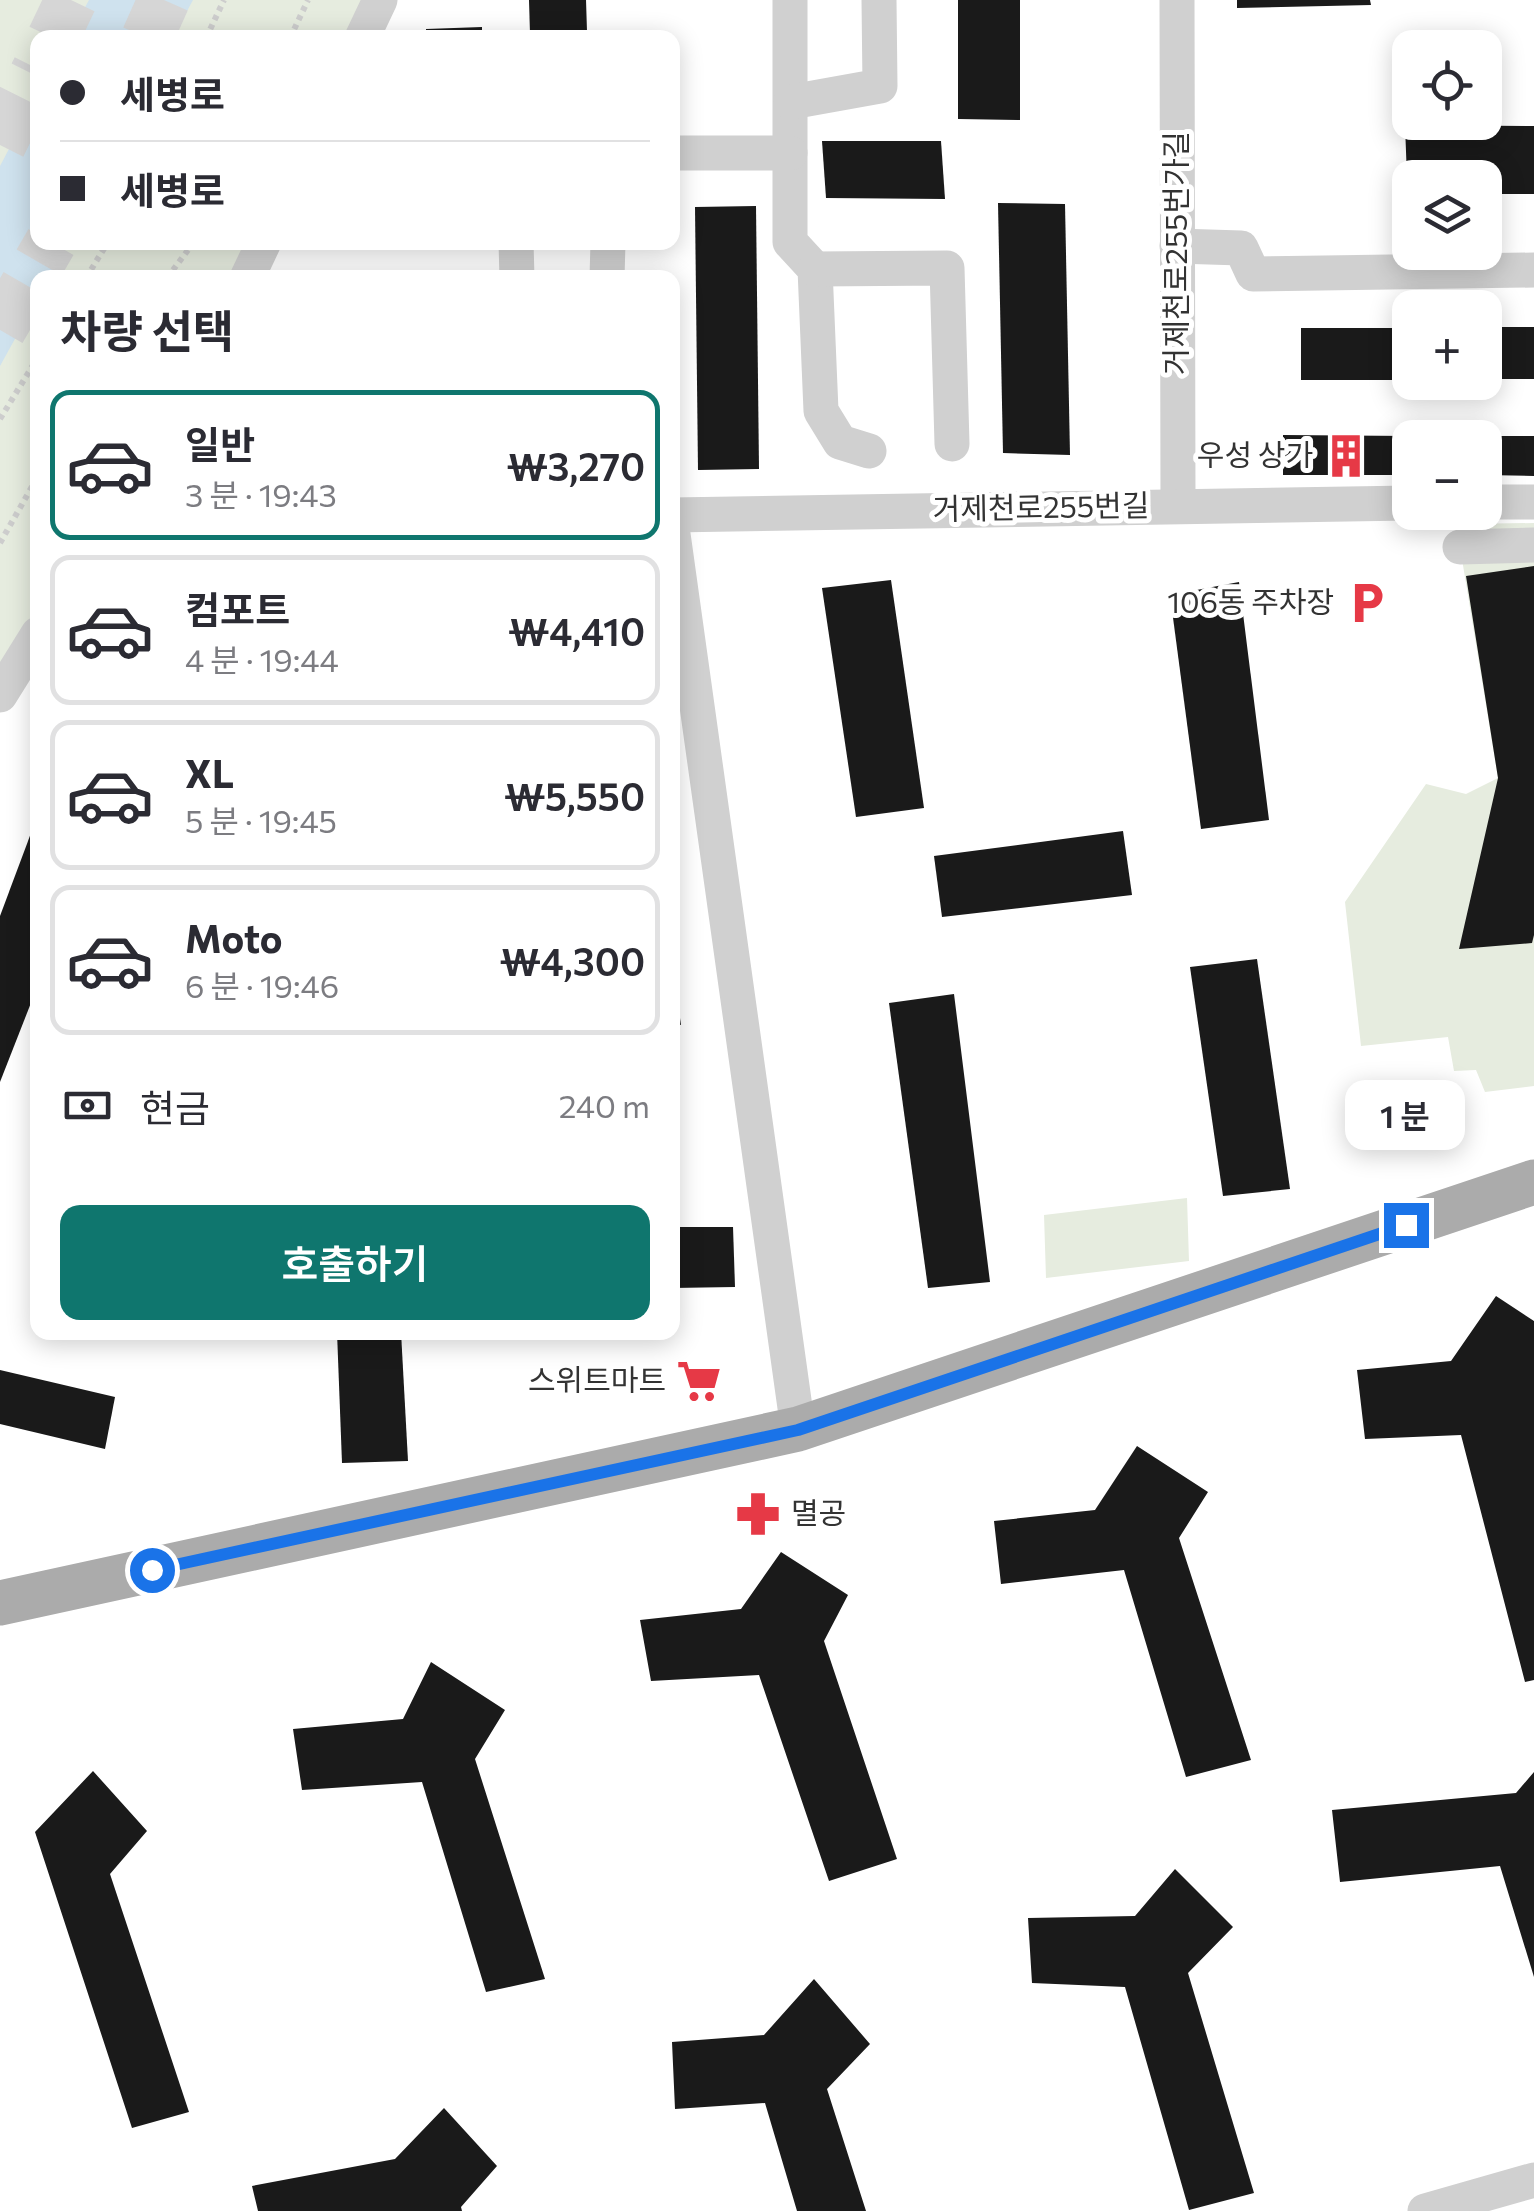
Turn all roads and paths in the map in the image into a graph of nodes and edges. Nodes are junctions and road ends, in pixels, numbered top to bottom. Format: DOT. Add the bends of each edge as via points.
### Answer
graph roads {
  1 [pos="224,0"];
  2 [pos="308,0"];
  3 [pos="380,0"];
  4 [pos="790,0"];
  5 [pos="879,0"];
  6 [pos="1176,0"];
  7 [pos="210,30"];
  8 [pos="294,30"];
  9 [pos="366,30"];
  10 [pos="790,102"];
  11 [pos="790,152"];
  12 [pos="680,153"];
  13 [pos="1176,246"];
  14 [pos="815,269"];
  15 [pos="1534,270"];
  16 [pos="30,370"];
  17 [pos="0,419"];
  18 [pos="952,444"];
  19 [pos="868,450"];
  20 [pos="30,490"];
  21 [pos="1502,502"];
  22 [pos="1534,502"];
  23 [pos="1392,503"];
  24 [pos="1178,506"];
  25 [pos="680,514"];
  26 [pos="0,543"];
  27 [pos="1534,544"];
  28 [pos="1460,546"];
  29 [pos="680,584"];
  30 [pos="30,647"];
  31 [pos="0,695"];
  32 [pos="1534,1182"];
  33 [pos="798,1430"];
  34 [pos="0,1603"];
  35 [pos="1534,2180"];
  36 [pos="1425,2211"];
  1 -- 7 [label="path"];
  2 -- 8 [label="path"];
  3 -- 9 [label="street"];
  4 -- 10 [label="street"];
  5 -- 10 [label="street" via="880,86"];
  6 -- 13 [label="street, 거제천로255번가길"];
  10 -- 11 [label="street"];
  11 -- 12 [label="street"];
  11 -- 14 [label="street" via="790,242"];
  13 -- 15 [label="street" via="1241,248 1252,274"];
  13 -- 24 [label="street, 거제천로255번가길"];
  14 -- 18 [label="street" via="947,268"];
  14 -- 19 [label="street" via="821,411 840,442"];
  16 -- 17 [label="path"];
  20 -- 26 [label="path"];
  21 -- 22 [label="street"];
  23 -- 24 [label="street, 거제천로255번길"];
  24 -- 25 [label="street, 거제천로255번길"];
  27 -- 28 [label="street"];
  29 -- 33 [label="street"];
  30 -- 31 [label="street"];
  32 -- 33 [label="main road"];
  33 -- 34 [label="main road"];
  35 -- 36 [label="street"];
}
